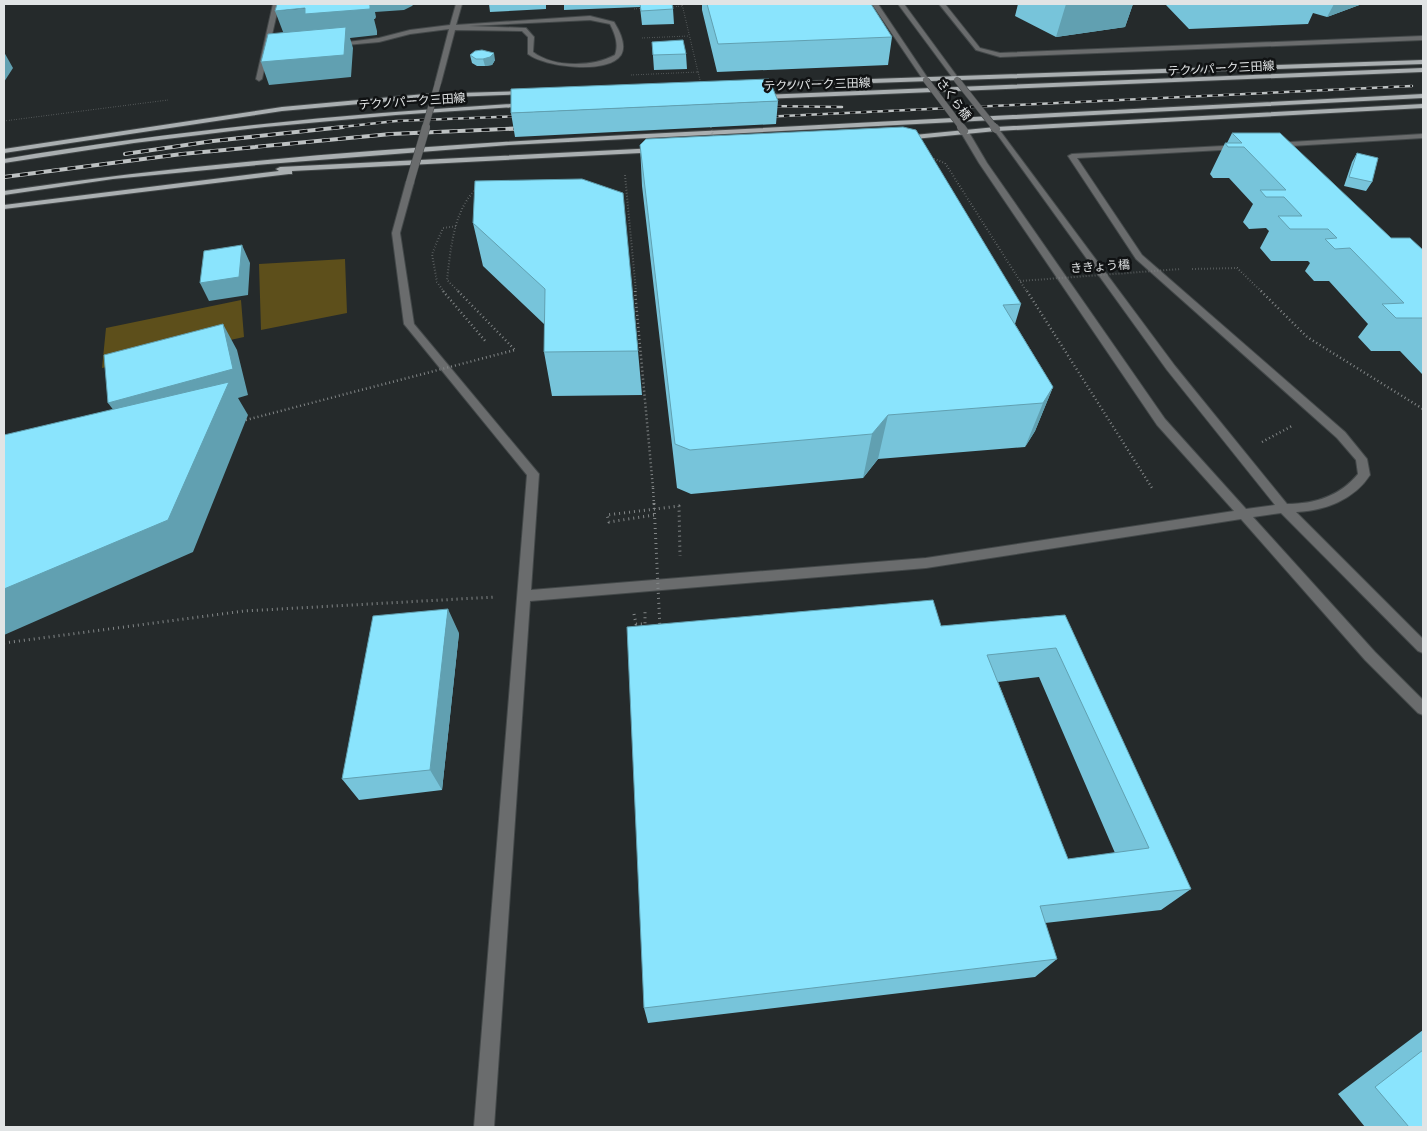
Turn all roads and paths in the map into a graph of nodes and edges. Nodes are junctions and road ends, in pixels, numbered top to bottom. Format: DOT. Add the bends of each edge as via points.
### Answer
graph roads {
  1 [pos="276,4"];
  2 [pos="459,4"];
  3 [pos="875,4"];
  4 [pos="902,4"];
  5 [pos="942,4"];
  6 [pos="682,5"];
  7 [pos="663,7"];
  8 [pos="644,8"];
  9 [pos="634,9"];
  10 [pos="453,28"];
  11 [pos="689,36"];
  12 [pos="1423,38"];
  13 [pos="637,39"];
  14 [pos="323,45"];
  15 [pos="276,49"];
  16 [pos="267,50"];
  17 [pos="1423,62"];
  18 [pos="1423,70"];
  19 [pos="259,80"];
  20 [pos="926,80"];
  21 [pos="957,80"];
  22 [pos="743,86"];
  23 [pos="702,91"];
  24 [pos="539,93"];
  25 [pos="461,95"];
  26 [pos="1423,96"];
  27 [pos="753,98"];
  28 [pos="538,104"];
  29 [pos="1423,106"];
  30 [pos="709,119"];
  31 [pos="996,129"];
  32 [pos="964,131"];
  33 [pos="1423,136"];
  34 [pos="897,138"];
  35 [pos="107,144"];
  36 [pos="1261,145"];
  37 [pos="1251,146"];
  38 [pos="716,147"];
  39 [pos="666,150"];
  40 [pos="4,151"];
  41 [pos="928,157"];
  42 [pos="4,161"];
  43 [pos="354,165"];
  44 [pos="625,170"];
  45 [pos="112,177"];
  46 [pos="486,183"];
  47 [pos="4,193"];
  48 [pos="4,207"];
  49 [pos="457,226"];
  50 [pos="1181,269"];
  51 [pos="1190,269"];
  52 [pos="1020,281"];
  53 [pos="486,342"];
  54 [pos="1423,409"];
  55 [pos="1317,413"];
  56 [pos="235,422"];
  57 [pos="1240,454"];
  58 [pos="1152,488"];
  59 [pos="1284,508"];
  60 [pos="1244,514"];
  61 [pos="654,515"];
  62 [pos="681,583"];
  63 [pos="524,596"];
  64 [pos="660,629"];
  65 [pos="4,643"];
  66 [pos="1423,647"];
  67 [pos="1423,709"];
  68 [pos="484,1127"];
  1 -- 16 [label="street"];
  2 -- 10 [label="street"];
  3 -- 20 [label="street, さくら橋"];
  4 -- 21 [label="street, さくら橋"];
  5 -- 12 [label="street" via="978,49 1000,55"];
  6 -- 7 [label="path"];
  6 -- 11 [label="path"];
  8 -- 9 [label="path"];
  10 -- 10 [label="street" via="474,24 604,20 612,22 618,33 619,52 600,63 553,64 530,54 531,37 524,29"];
  10 -- 14 [label="street"];
  10 -- 63 [label="street, bridge" via="396,233 409,324 533,474"];
  11 -- 13 [label="path"];
  11 -- 23 [label="path, bridge"];
  15 -- 16 [label="street"];
  16 -- 19 [label="street"];
  17 -- 21 [label="main road"];
  18 -- 27 [label="main road, テクノパーク三田線"];
  20 -- 21 [label="main road"];
  20 -- 22 [label="main road"];
  20 -- 32 [label="street, さくら橋, bridge"];
  21 -- 31 [label="street, さくら橋, bridge"];
  24 -- 25 [label="main road"];
  25 -- 35 [label="main road" via="203,127"];
  25 -- 40 [label="main road" via="282,109"];
  26 -- 45 [label="main road" via="509,143"];
  28 -- 35 [label="main road, テクノパーク三田線" via="332,118"];
  29 -- 31 [label="main road"];
  30 -- 38 [label="path, bridge"];
  31 -- 32 [label="main road"];
  31 -- 57 [label="street, さくら橋" via="1171,368"];
  32 -- 34 [label="main road"];
  32 -- 60 [label="street, さくら橋" via="1162,422"];
  33 -- 36 [label="street"];
  35 -- 42 [label="main road, テクノパーク三田線"];
  37 -- 55 [label="street" via="1072,156 1139,257"];
  39 -- 43 [label="main road"];
  41 -- 52 [label="path" via="945,163"];
  43 -- 45 [label="main road"];
  43 -- 48 [label="main road" via="107,192"];
  44 -- 61 [label="path, bridge"];
  45 -- 47 [label="main road"];
  46 -- 49 [label="path" via="470,192"];
  49 -- 53 [label="path" via="443,228 432,254 437,282"];
  49 -- 56 [label="path, bridge" via="450,248 447,280 515,350"];
  50 -- 52 [label="path, ききょう橋, bridge"];
  51 -- 54 [label="path" via="1237,268 1307,337"];
  52 -- 58 [label="path"];
  55 -- 57 [label="path"];
  55 -- 59 [label="street" via="1361,459 1364,475 1348,492 1327,502"];
  57 -- 59 [label="street, さくら橋"];
  59 -- 60 [label="street"];
  59 -- 66 [label="street, さくら橋"];
  60 -- 62 [label="street" via="926,563"];
  60 -- 67 [label="street, さくら橋" via="1370,656"];
  61 -- 62 [label="path" via="609,522 607,515 679,506"];
  61 -- 64 [label="path, bridge"];
  62 -- 63 [label="street"];
  63 -- 65 [label="path" via="244,611"];
  63 -- 68 [label="street"];
}
